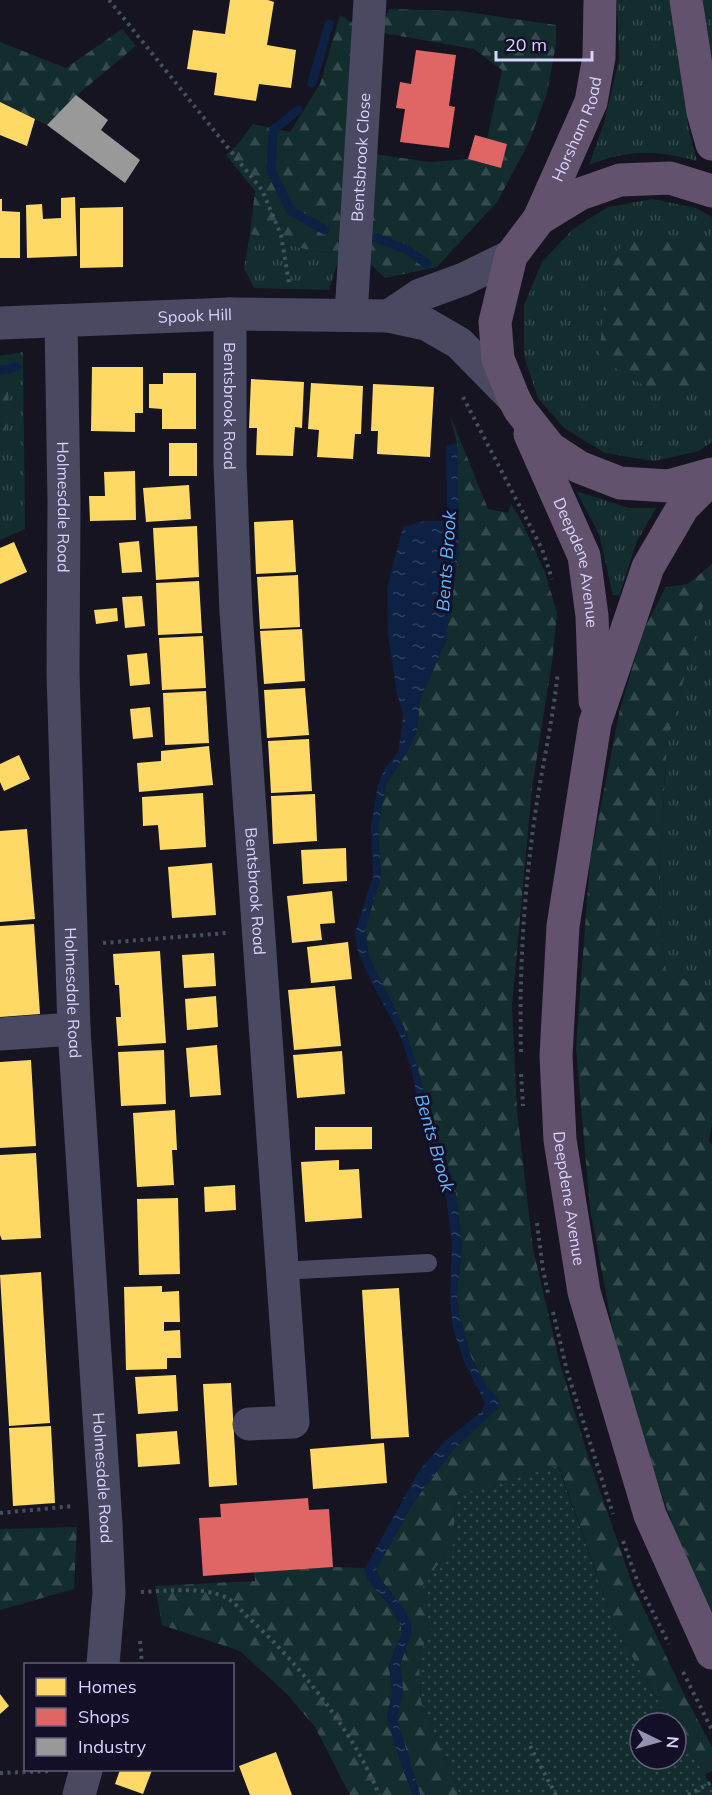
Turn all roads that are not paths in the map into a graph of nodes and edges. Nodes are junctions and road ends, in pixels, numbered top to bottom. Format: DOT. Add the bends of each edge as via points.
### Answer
graph roads {
  1 [pos="370,0"];
  2 [pos="600,0"];
  3 [pos="686,0"];
  4 [pos="712,144"];
  5 [pos="712,191"];
  6 [pos="539,219"];
  7 [pos="511,256"];
  8 [pos="230,314"];
  9 [pos="351,315"];
  10 [pos="389,316"];
  11 [pos="61,321"];
  12 [pos="0,323"];
  13 [pos="517,404"];
  14 [pos="712,476"];
  15 [pos="595,723"];
  16 [pos="75,1029"];
  17 [pos="0,1034"];
  18 [pos="428,1263"];
  19 [pos="281,1271"];
  20 [pos="249,1424"];
  21 [pos="712,1653"];
  22 [pos="103,1663"];
  23 [pos="86,1771"];
  24 [pos="79,1795"];
  1 -- 9 [label="street, Bentsbrook Close"];
  2 -- 6 [label="highway, Horsham Road" via="599,57 591,102"];
  3 -- 4 [label="highway" via="703,112"];
  5 -- 6 [label="highway" via="670,178 620,180 580,194"];
  6 -- 7 [label="highway"];
  7 -- 10 [label="street" via="420,295"];
  7 -- 13 [label="highway" via="495,322 498,359"];
  8 -- 9 [label="street, Spook Hill"];
  8 -- 11 [label="street, Spook Hill"];
  8 -- 19 [label="street, Bentsbrook Road" via="235,589"];
  9 -- 10 [label="street, Spook Hill"];
  10 -- 13 [label="street, Spook Hill" via="426,324 459,343"];
  11 -- 12 [label="street, Spook Hill"];
  11 -- 16 [label="street, Holmesdale Road" via="63,673"];
  13 -- 14 [label="highway" via="550,448 579,467 620,483 669,486"];
  13 -- 15 [label="highway, Deepdene Avenue" via="584,556 592,616"];
  14 -- 15 [label="highway, Deepdene Avenue" via="683,507 648,567"];
  15 -- 21 [label="highway, Deepdene Avenue" via="563,926 556,1056 560,1140 584,1292 650,1515"];
  16 -- 17 [label="street"];
  16 -- 22 [label="street, Holmesdale Road" via="109,1593"];
  18 -- 19 [label="lane"];
  19 -- 20 [label="street, Bentsbrook Road" via="293,1422"];
  23 -- 24 [label="street"];
}
